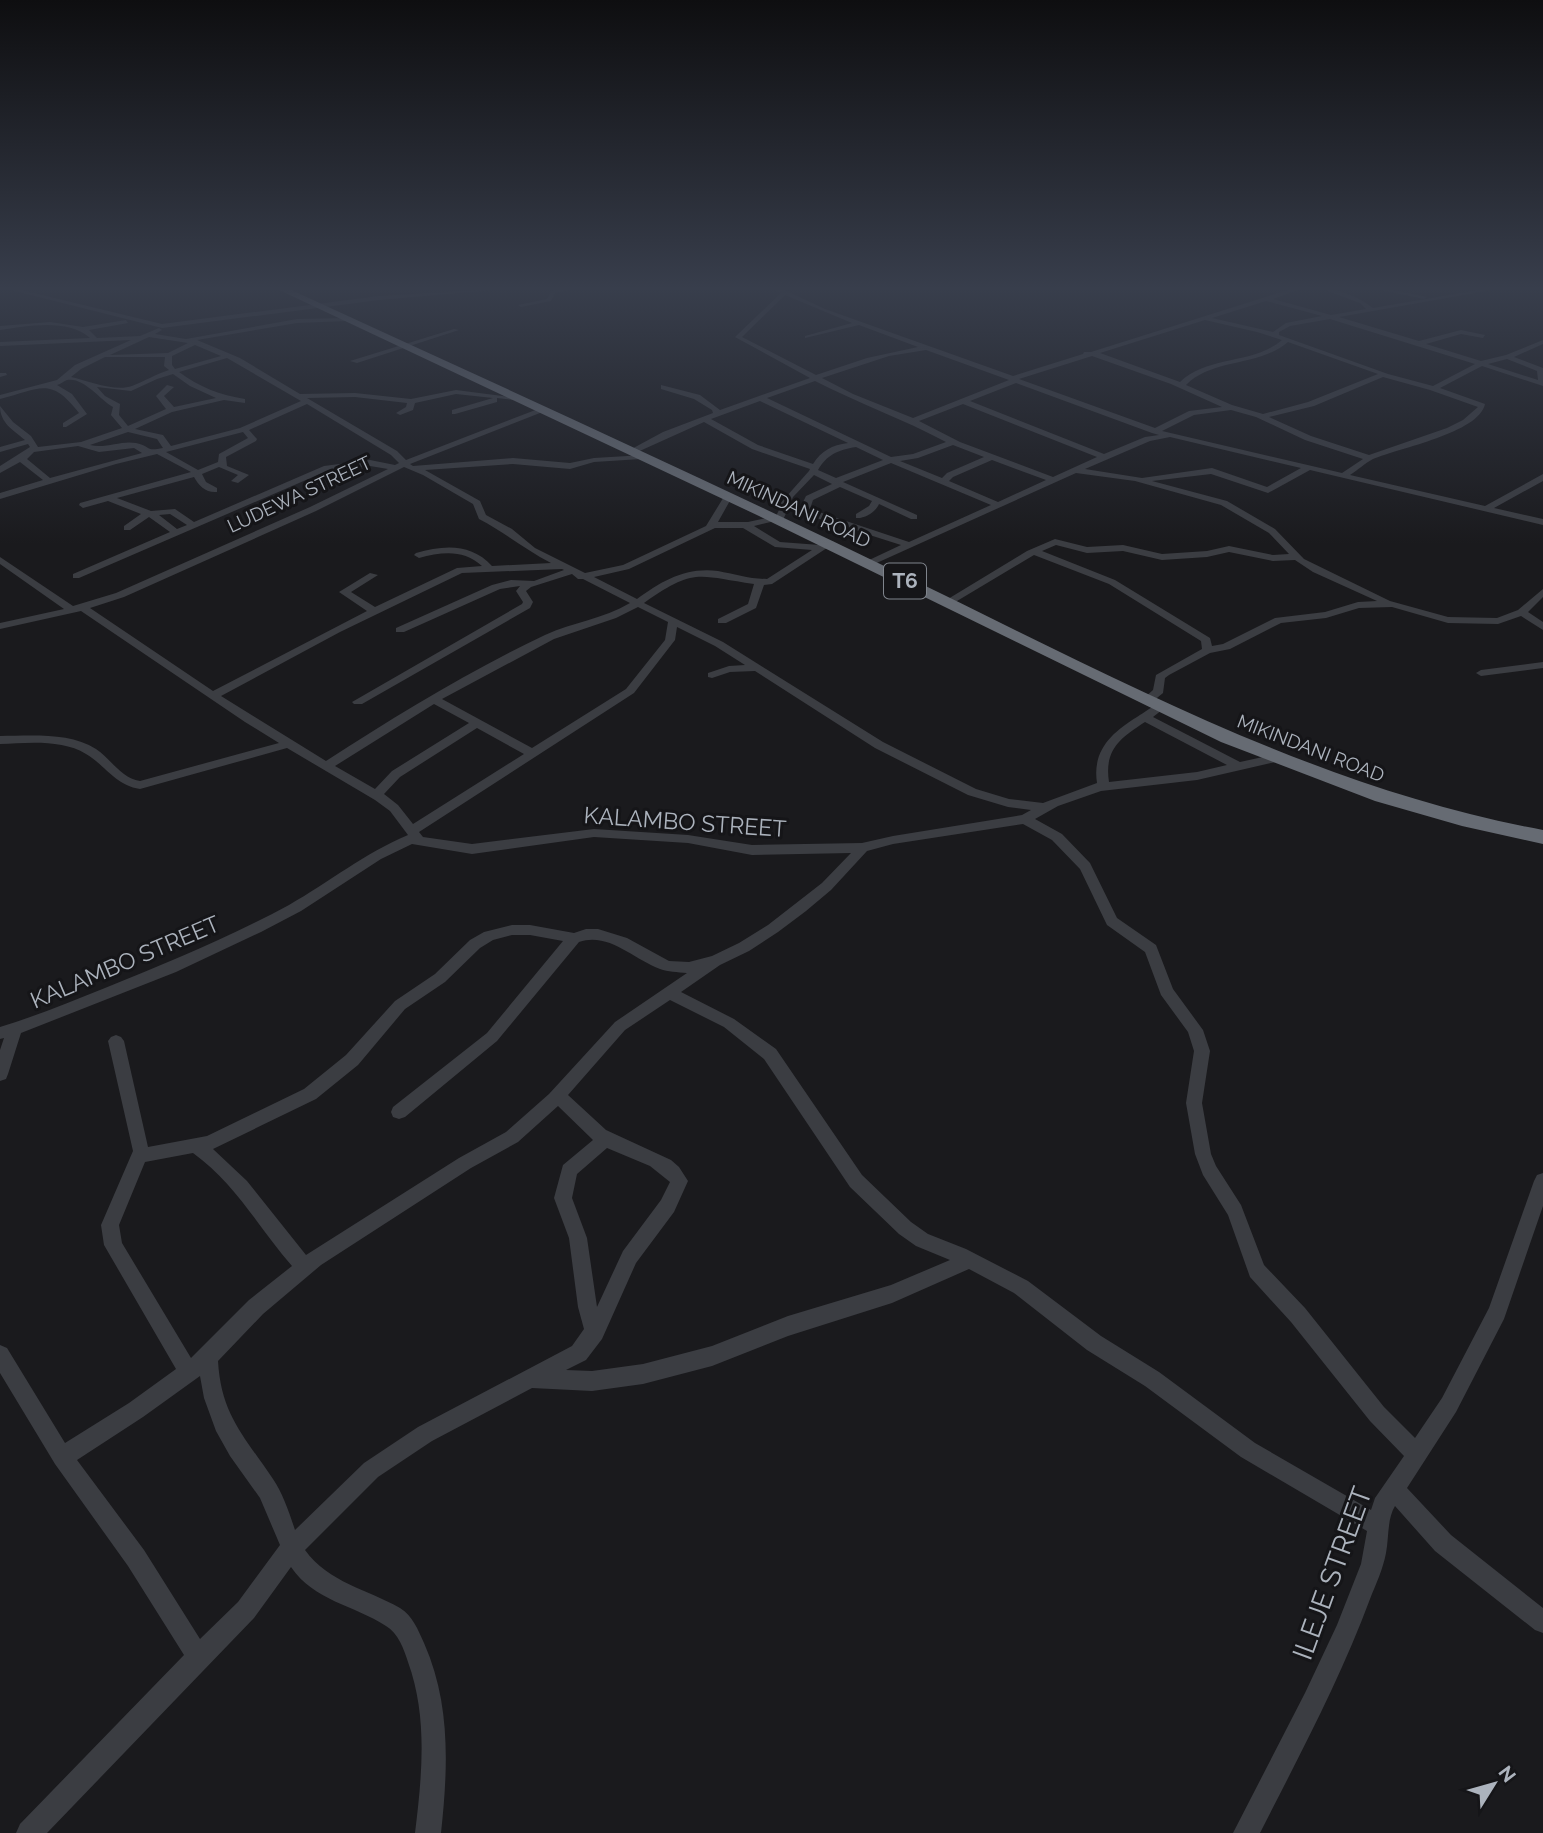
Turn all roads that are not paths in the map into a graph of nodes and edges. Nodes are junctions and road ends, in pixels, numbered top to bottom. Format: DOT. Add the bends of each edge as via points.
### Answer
graph roads {
  1 [pos="71,374"];
  2 [pos="170,374"];
  3 [pos="177,374"];
  4 [pos="258,374"];
  5 [pos="460,374"];
  6 [pos="808,374"];
  7 [pos="830,374"];
  8 [pos="999,374"];
  9 [pos="1029,374"];
  10 [pos="1150,374"];
  11 [pos="1197,374"];
  12 [pos="1386,374"];
  13 [pos="1463,374"];
  14 [pos="1513,374"];
  15 [pos="67,378"];
  16 [pos="816,378"];
  17 [pos="1014,379"];
  18 [pos="191,383"];
  19 [pos="90,384"];
  20 [pos="1543,384"];
  21 [pos="1181,385"];
  22 [pos="48,386"];
  23 [pos="170,387"];
  24 [pos="664,387"];
  25 [pos="1435,388"];
  26 [pos="124,389"];
  27 [pos="0,390"];
  28 [pos="4,396"];
  29 [pos="508,397"];
  30 [pos="760,398"];
  31 [pos="222,399"];
  32 [pos="304,399"];
  33 [pos="242,401"];
  34 [pos="411,401"];
  35 [pos="967,401"];
  36 [pos="0,408"];
  37 [pos="1233,408"];
  38 [pos="171,410"];
  39 [pos="541,411"];
  40 [pos="455,412"];
  41 [pos="400,413"];
  42 [pos="717,414"];
  43 [pos="1264,416"];
  44 [pos="705,419"];
  45 [pos="913,421"];
  46 [pos="66,425"];
  47 [pos="127,429"];
  48 [pos="244,429"];
  49 [pos="1155,431"];
  50 [pos="1173,436"];
  51 [pos="953,442"];
  52 [pos="84,444"];
  53 [pos="857,444"];
  54 [pos="31,445"];
  55 [pos="0,450"];
  56 [pos="169,450"];
  57 [pos="155,453"];
  58 [pos="636,455"];
  59 [pos="991,457"];
  60 [pos="1104,457"];
  61 [pos="20,458"];
  62 [pos="1368,458"];
  63 [pos="891,460"];
  64 [pos="0,461"];
  65 [pos="223,463"];
  66 [pos="405,467"];
  67 [pos="1309,467"];
  68 [pos="814,469"];
  69 [pos="0,470"];
  70 [pos="1075,470"];
  71 [pos="197,473"];
  72 [pos="1344,475"];
  73 [pos="1543,477"];
  74 [pos="1053,480"];
  75 [pos="1142,480"];
  76 [pos="235,481"];
  77 [pos="50,482"];
  78 [pos="944,482"];
  79 [pos="837,483"];
  80 [pos="214,490"];
  81 [pos="0,496"];
  82 [pos="728,497"];
  83 [pos="106,499"];
  84 [pos="876,501"];
  85 [pos="83,505"];
  86 [pos="999,505"];
  87 [pos="1488,508"];
  88 [pos="805,509"];
  89 [pos="148,513"];
  90 [pos="779,515"];
  91 [pos="859,516"];
  92 [pos="182,517"];
  93 [pos="914,517"];
  94 [pos="163,522"];
  95 [pos="1543,522"];
  96 [pos="714,525"];
  97 [pos="745,525"];
  98 [pos="194,526"];
  99 [pos="127,528"];
  100 [pos="178,534"];
  101 [pos="908,545"];
  102 [pos="825,546"];
  103 [pos="1034,551"];
  104 [pos="419,555"];
  105 [pos="1297,557"];
  106 [pos="0,560"];
  107 [pos="870,564"];
  108 [pos="566,568"];
  109 [pos="490,569"];
  110 [pos="373,575"];
  111 [pos="76,576"];
  112 [pos="581,577"];
  113 [pos="760,582"];
  114 [pos="527,585"];
  115 [pos="1543,592"];
  116 [pos="948,602"];
  117 [pos="639,603"];
  118 [pos="1392,604"];
  119 [pos="77,609"];
  120 [pos="373,611"];
  121 [pos="1522,612"];
  122 [pos="673,620"];
  123 [pos="722,621"];
  124 [pos="0,626"];
  125 [pos="1543,627"];
  126 [pos="400,630"];
  127 [pos="1207,650"];
  128 [pos="1543,665"];
  129 [pos="758,668"];
  130 [pos="1481,673"];
  131 [pos="712,675"];
  132 [pos="214,695"];
  133 [pos="435,700"];
  134 [pos="358,702"];
  135 [pos="1154,703"];
  136 [pos="1145,717"];
  137 [pos="477,723"];
  138 [pos="0,740"];
  139 [pos="288,744"];
  140 [pos="532,753"];
  141 [pos="1276,758"];
  142 [pos="328,765"];
  143 [pos="1240,767"];
  144 [pos="1104,786"];
  145 [pos="376,795"];
  146 [pos="1046,808"];
  147 [pos="1025,819"];
  148 [pos="416,835"];
  149 [pos="1543,836"];
  150 [pos="862,848"];
  151 [pos="574,938"];
  152 [pos="715,961"];
  153 [pos="670,993"];
  154 [pos="8,1031"];
  155 [pos="116,1041"];
  156 [pos="0,1074"];
  157 [pos="558,1095"];
  158 [pos="400,1112"];
  159 [pos="607,1139"];
  160 [pos="197,1147"];
  161 [pos="139,1156"];
  162 [pos="1543,1181"];
  163 [pos="970,1260"];
  164 [pos="305,1267"];
  165 [pos="595,1332"];
  166 [pos="0,1355"];
  167 [pos="208,1357"];
  168 [pos="189,1372"];
  169 [pos="534,1379"];
  170 [pos="1416,1454"];
  171 [pos="62,1457"];
  172 [pos="1394,1489"];
  173 [pos="1377,1525"];
  174 [pos="290,1550"];
  175 [pos="1543,1622"];
  176 [pos="198,1657"];
  177 [pos="29,1833"];
  178 [pos="428,1833"];
  179 [pos="1246,1833"];
  1 -- 15 [label="street"];
  2 -- 26 [label="street"];
  3 -- 18 [label="street"];
  4 -- 32 [label="street"];
  5 -- 29 [label="highway, MIKINDANI ROAD / T6"];
  6 -- 16 [label="street"];
  7 -- 16 [label="street"];
  8 -- 17 [label="street"];
  9 -- 17 [label="street"];
  10 -- 21 [label="street"];
  11 -- 21 [label="street"];
  12 -- 25 [label="street"];
  12 -- 43 [label="street" via="1301,407"];
  13 -- 25 [label="street"];
  14 -- 20 [label="street"];
  15 -- 19 [label="street"];
  15 -- 22 [label="street"];
  16 -- 30 [label="street"];
  16 -- 45 [label="street"];
  17 -- 35 [label="street"];
  17 -- 49 [label="street"];
  18 -- 23 [label="street"];
  18 -- 31 [label="street"];
  19 -- 26 [label="street"];
  19 -- 47 [label="street" via="117,406 115,415"];
  21 -- 37 [label="street"];
  22 -- 28 [label="street"];
  22 -- 46 [label="street" via="69,394 83,414"];
  23 -- 26 [label="street" via="149,392"];
  23 -- 38 [label="street" via="160,396"];
  24 -- 42 [label="street" via="702,400 716,408"];
  25 -- 62 [label="street" via="1478,402 1481,412"];
  27 -- 28 [label="street"];
  29 -- 34 [label="street" via="454,392"];
  29 -- 39 [label="highway, MIKINDANI ROAD / T6"];
  29 -- 40 [label="street"];
  30 -- 42 [label="street"];
  30 -- 53 [label="street"];
  31 -- 33 [label="street"];
  31 -- 38 [label="street"];
  32 -- 34 [label="street" via="355,395"];
  32 -- 48 [label="street" via="290,411"];
  32 -- 66 [label="street" via="394,453"];
  34 -- 41 [label="street" via="410,408"];
  35 -- 45 [label="street"];
  35 -- 60 [label="street"];
  36 -- 54 [label="street"];
  37 -- 43 [label="street"];
  37 -- 49 [label="street" via="1192,413"];
  38 -- 47 [label="street"];
  39 -- 58 [label="highway, MIKINDANI ROAD / T6"];
  39 -- 66 [label="street, LUDEWA STREET"];
  42 -- 44 [label="street"];
  43 -- 62 [label="street" via="1308,438"];
  44 -- 58 [label="street"];
  44 -- 68 [label="street" via="755,447"];
  45 -- 51 [label="street"];
  47 -- 52 [label="street"];
  47 -- 56 [label="street" via="160,437"];
  48 -- 56 [label="street"];
  48 -- 65 [label="street" via="253,439 223,455"];
  49 -- 50 [label="street"];
  50 -- 60 [label="street" via="1148,439"];
  50 -- 67 [label="street"];
  51 -- 59 [label="street"];
  51 -- 63 [label="street"];
  52 -- 54 [label="street"];
  52 -- 57 [label="street" via="99,450 138,445"];
  53 -- 63 [label="street"];
  53 -- 68 [label="street" via="824,454"];
  54 -- 55 [label="street"];
  54 -- 61 [label="street"];
  56 -- 57 [label="street"];
  57 -- 71 [label="street"];
  57 -- 77 [label="street"];
  58 -- 66 [label="street" via="565,466 522,461"];
  58 -- 82 [label="highway, MIKINDANI ROAD / T6"];
  59 -- 74 [label="street"];
  59 -- 78 [label="street"];
  60 -- 70 [label="street"];
  61 -- 64 [label="street"];
  61 -- 69 [label="street"];
  61 -- 77 [label="street"];
  62 -- 72 [label="street"];
  63 -- 78 [label="street"];
  63 -- 79 [label="street"];
  65 -- 71 [label="street"];
  65 -- 76 [label="street" via="224,468 245,475"];
  66 -- 98 [label="street" via="370,463 327,468"];
  66 -- 108 [label="street" via="477,503 485,520"];
  66 -- 119 [label="street, LUDEWA STREET" via="120,595"];
  67 -- 72 [label="street"];
  67 -- 75 [label="street" via="1268,490 1213,471"];
  68 -- 79 [label="street"];
  68 -- 90 [label="street"];
  70 -- 74 [label="street"];
  70 -- 75 [label="street"];
  71 -- 80 [label="street" via="202,484"];
  71 -- 83 [label="street"];
  72 -- 87 [label="street"];
  73 -- 87 [label="street"];
  74 -- 86 [label="street"];
  75 -- 105 [label="street" via="1238,509 1279,537"];
  77 -- 81 [label="street"];
  78 -- 86 [label="street"];
  79 -- 84 [label="street"];
  79 -- 88 [label="street" via="809,498"];
  82 -- 90 [label="highway, MIKINDANI ROAD / T6"];
  82 -- 96 [label="street"];
  83 -- 85 [label="street"];
  83 -- 89 [label="street" via="119,499"];
  84 -- 91 [label="street"];
  84 -- 93 [label="street"];
  86 -- 101 [label="street"];
  87 -- 95 [label="street"];
  88 -- 90 [label="street"];
  88 -- 101 [label="street"];
  89 -- 92 [label="street" via="169,510"];
  89 -- 94 [label="street"];
  89 -- 99 [label="street"];
  90 -- 97 [label="street"];
  90 -- 102 [label="highway, MIKINDANI ROAD / T6"];
  92 -- 94 [label="street"];
  92 -- 98 [label="street"];
  94 -- 100 [label="street"];
  96 -- 97 [label="street"];
  96 -- 112 [label="street" via="626,567"];
  97 -- 102 [label="street" via="778,545"];
  98 -- 100 [label="street"];
  100 -- 111 [label="street"];
  101 -- 107 [label="street"];
  102 -- 107 [label="highway, MIKINDANI ROAD / T6"];
  102 -- 113 [label="street" via="776,580"];
  103 -- 105 [label="street" via="1058,542 1087,551 1129,548 1162,557 1229,549 1273,558"];
  103 -- 116 [label="street"];
  103 -- 127 [label="street" via="1124,589 1206,640"];
  104 -- 109 [label="street" via="461,550 478,555"];
  105 -- 118 [label="street" via="1315,570"];
  106 -- 119 [label="street"];
  107 -- 116 [label="highway, MIKINDANI ROAD / T6"];
  108 -- 109 [label="street"];
  108 -- 112 [label="street"];
  108 -- 114 [label="street"];
  109 -- 120 [label="street" via="460,570"];
  110 -- 120 [label="street" via="344,592"];
  112 -- 117 [label="street"];
  113 -- 117 [label="street" via="714,573 691,574 666,582"];
  113 -- 123 [label="street" via="752,606"];
  114 -- 126 [label="street" via="496,587"];
  114 -- 134 [label="street" via="521,591 526,606"];
  115 -- 121 [label="street"];
  116 -- 135 [label="highway, MIKINDANI ROAD / T6"];
  117 -- 122 [label="street"];
  117 -- 133 [label="street" via="601,621 552,635"];
  118 -- 121 [label="street" via="1433,618 1464,622 1498,621"];
  118 -- 127 [label="street" via="1358,605 1326,615 1279,620 1226,646"];
  119 -- 124 [label="street, LUDEWA STREET"];
  119 -- 132 [label="street"];
  120 -- 132 [label="street"];
  121 -- 125 [label="street"];
  122 -- 129 [label="street"];
  122 -- 140 [label="street" via="670,640 637,684"];
  127 -- 135 [label="street" via="1160,677"];
  128 -- 130 [label="street"];
  129 -- 131 [label="street"];
  129 -- 146 [label="street" via="879,745 972,792"];
  132 -- 139 [label="street"];
  133 -- 137 [label="street"];
  133 -- 142 [label="street"];
  135 -- 136 [label="street"];
  135 -- 141 [label="highway, MIKINDANI ROAD / T6"];
  136 -- 143 [label="street"];
  136 -- 144 [label="street" via="1105,748 1099,769"];
  137 -- 140 [label="street"];
  137 -- 145 [label="street" via="396,774"];
  138 -- 139 [label="street" via="87,749 120,778 140,785"];
  139 -- 142 [label="street"];
  140 -- 148 [label="street"];
  141 -- 143 [label="street, KALAMBO STREET"];
  141 -- 149 [label="highway, MIKINDANI ROAD / T6" via="1403,804"];
  142 -- 145 [label="street"];
  143 -- 144 [label="street, KALAMBO STREET"];
  144 -- 146 [label="street, KALAMBO STREET"];
  145 -- 148 [label="street" via="394,808"];
  146 -- 147 [label="street, KALAMBO STREET"];
  147 -- 150 [label="street, KALAMBO STREET"];
  147 -- 170 [label="street" via="1057,837 1085,866 1112,921 1151,949 1166,991 1195,1030 1202,1051 1194,1103 1203,1154 1235,1211 1257,1271"];
  148 -- 150 [label="street, KALAMBO STREET" via="472,849 594,833 688,839 752,850"];
  148 -- 154 [label="street, KALAMBO STREET" via="256,928 171,968"];
  150 -- 152 [label="street" via="816,897"];
  151 -- 152 [label="street" via="584,933 605,934 667,966 684,969"];
  151 -- 158 [label="street" via="492,1037"];
  151 -- 160 [label="street" via="512,930 475,944 440,978 400,1005 352,1060 310,1094"];
  152 -- 153 [label="street"];
  153 -- 157 [label="street" via="620,1027"];
  153 -- 163 [label="street" via="729,1023 770,1054 856,1181 877,1203 922,1240"];
  154 -- 156 [label="street"];
  155 -- 161 [label="street"];
  157 -- 159 [label="street"];
  157 -- 164 [label="street" via="512,1137"];
  159 -- 165 [label="street" via="569,1170 562,1198 578,1238"];
  159 -- 165 [label="street" via="667,1166 679,1181 615,1282"];
  160 -- 161 [label="street"];
  160 -- 164 [label="street" via="233,1178"];
  161 -- 168 [label="street" via="110,1225 113,1245"];
  162 -- 170 [label="street, ILEJE STREET" via="1497,1312 1449,1405"];
  163 -- 169 [label="street" via="892,1294 788,1326 712,1356 643,1374 592,1381"];
  163 -- 173 [label="street" via="1021,1287 1248,1450"];
  164 -- 167 [label="street" via="256,1307"];
  165 -- 169 [label="street" via="579,1353"];
  166 -- 171 [label="street"];
  167 -- 168 [label="street"];
  167 -- 174 [label="street" via="211,1393 221,1419 269,1492"];
  168 -- 171 [label="street"];
  169 -- 174 [label="street" via="392,1454"];
  170 -- 172 [label="street, ILEJE STREET"];
  171 -- 176 [label="street" via="136,1559"];
  172 -- 173 [label="street, ILEJE STREET"];
  172 -- 175 [label="street" via="1443,1543"];
  173 -- 179 [label="street, ILEJE STREET" via="1373,1562 1315,1702"];
  174 -- 176 [label="street" via="246,1610"];
  174 -- 178 [label="street" via="329,1588 397,1619 408,1633 433,1719"];
  176 -- 177 [label="street"];
}
